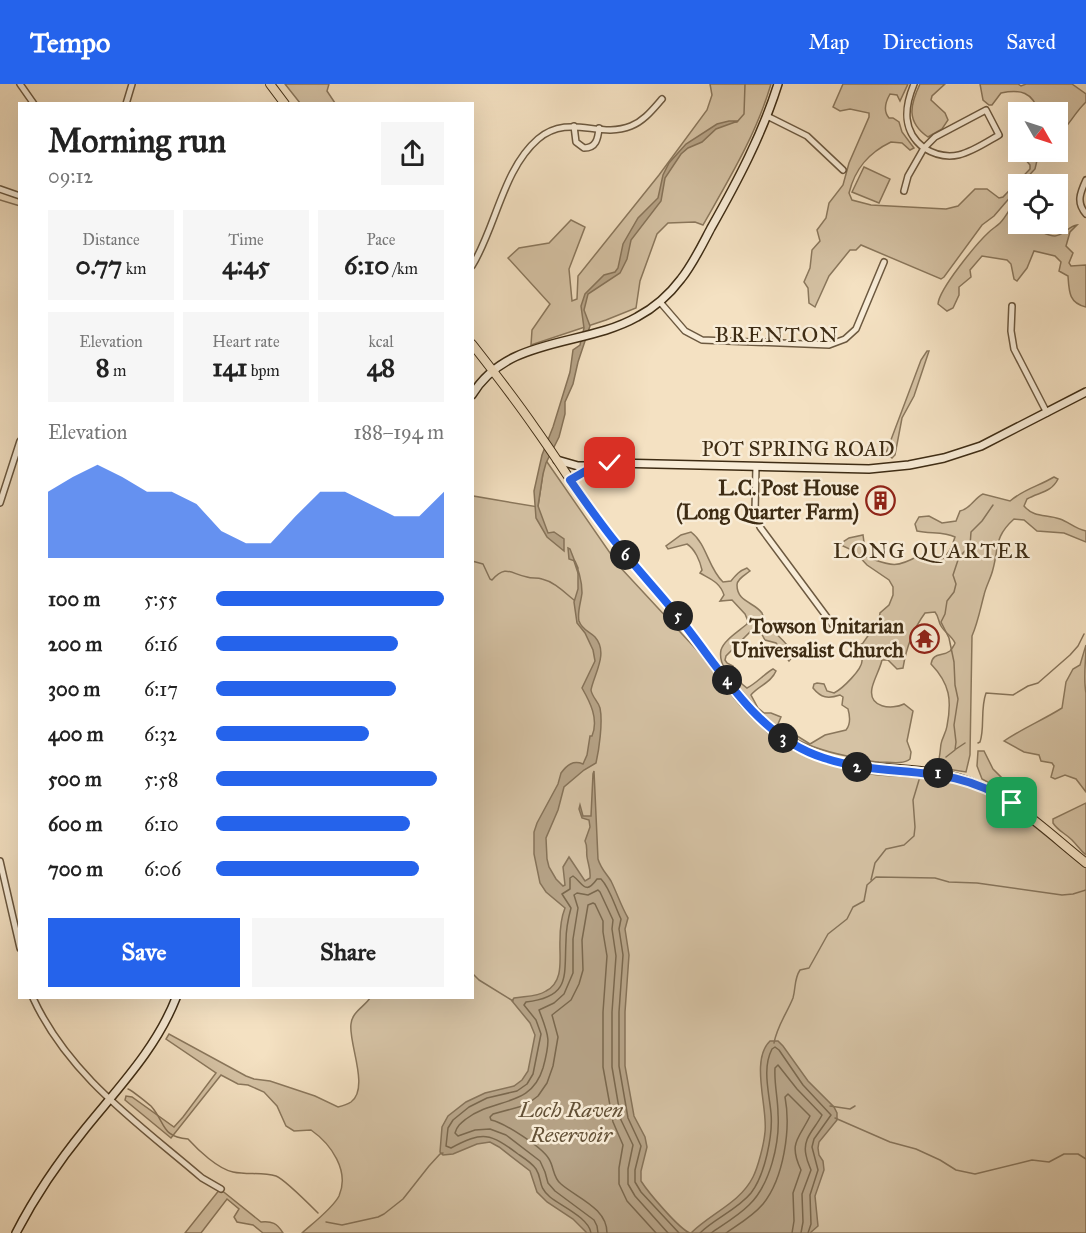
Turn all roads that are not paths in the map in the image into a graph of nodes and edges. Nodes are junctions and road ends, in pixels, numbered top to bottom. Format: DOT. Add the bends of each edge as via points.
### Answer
graph roads {
  1 [pos="20,84"];
  2 [pos="270,84"];
  3 [pos="778,84"];
  4 [pos="914,84"];
  5 [pos="130,85"];
  6 [pos="662,99"];
  7 [pos="33,102"];
  8 [pos="126,102"];
  9 [pos="284,102"];
  10 [pos="767,116"];
  11 [pos="574,126"];
  12 [pos="599,128"];
  13 [pos="924,148"];
  14 [pos="843,170"];
  15 [pos="1086,180"];
  16 [pos="0,189"];
  17 [pos="904,191"];
  18 [pos="18,195"];
  19 [pos="1086,214"];
  20 [pos="474,262"];
  21 [pos="884,262"];
  22 [pos="660,302"];
  23 [pos="1012,306"];
  24 [pos="474,347"];
  25 [pos="493,371"];
  26 [pos="474,392"];
  27 [pos="1086,392"];
  28 [pos="1047,413"];
  29 [pos="18,447"];
  30 [pos="557,460"];
  31 [pos="597,466"];
  32 [pos="756,466"];
  33 [pos="570,480"];
  34 [pos="0,503"];
  35 [pos="832,624"];
  36 [pos="0,861"];
  37 [pos="1086,863"];
  38 [pos="18,939"];
  39 [pos="34,999"];
  40 [pos="175,999"];
  41 [pos="110,1099"];
  42 [pos="221,1189"];
  43 [pos="16,1233"];
  1 -- 7 [label="street"];
  2 -- 9 [label="main road"];
  3 -- 10 [label="street"];
  4 -- 13 [label="street" via="907,102 907,122"];
  5 -- 8 [label="street"];
  6 -- 12 [label="street" via="631,127"];
  10 -- 14 [label="street" via="802,133"];
  10 -- 22 [label="street" via="733,190 692,262"];
  11 -- 12 [label="street"];
  11 -- 12 [label="street" via="576,142 584,148 596,143"];
  11 -- 20 [label="street" via="546,133 524,154"];
  13 -- 13 [label="street" via="941,156 954,156 999,135 986,110 935,137"];
  13 -- 17 [label="street"];
  15 -- 19 [label="street" via="1079,205"];
  16 -- 18 [label="street"];
  21 -- 22 [label="street" via="858,325 845,339 829,345 702,340 682,328"];
  22 -- 25 [label="street" via="631,321 533,349"];
  23 -- 28 [label="street" via="1014,350"];
  24 -- 25 [label="main road"];
  25 -- 26 [label="street"];
  25 -- 30 [label="main road"];
  27 -- 28 [label="street, POT SPRING ROAD"];
  28 -- 32 [label="street, POT SPRING ROAD" via="981,446 918,464 869,469"];
  29 -- 34 [label="street"];
  30 -- 31 [label="street"];
  30 -- 33 [label="main road"];
  31 -- 32 [label="street, POT SPRING ROAD" via="620,462"];
  31 -- 33 [label="street, POT SPRING ROAD"];
  32 -- 35 [label="street" via="755,512 760,527"];
  33 -- 37 [label="main road" via="746,704 778,735 840,763 939,774 984,787 1012,803"];
  36 -- 38 [label="street"];
  39 -- 41 [label="street" via="62,1048"];
  40 -- 41 [label="street" via="154,1041"];
  41 -- 42 [label="street" via="202,1178"];
  41 -- 43 [label="street" via="63,1157"];
}
